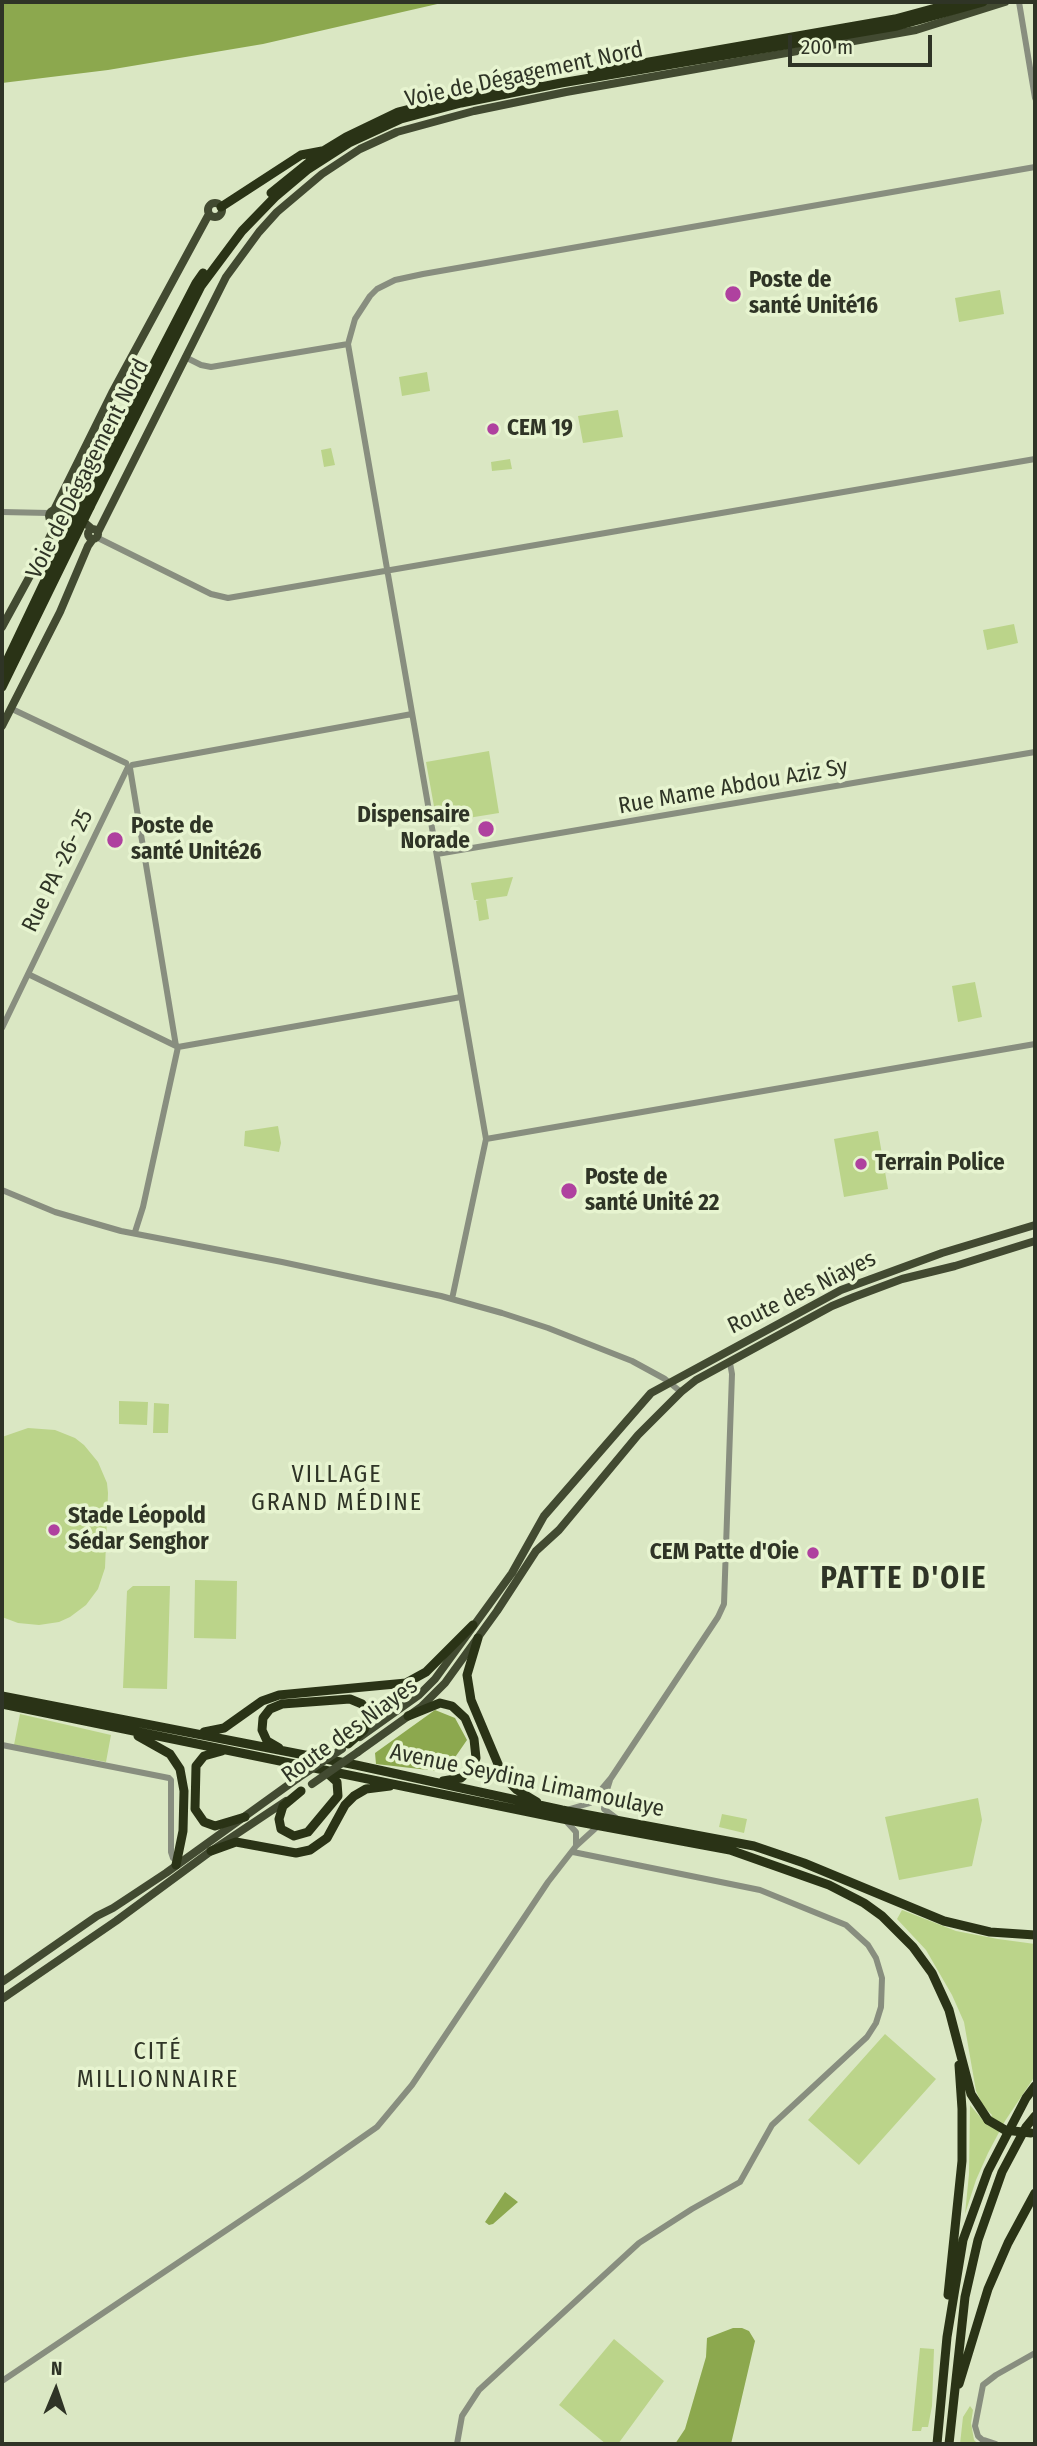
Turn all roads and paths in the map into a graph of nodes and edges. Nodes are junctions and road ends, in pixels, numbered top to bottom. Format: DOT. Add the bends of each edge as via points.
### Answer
graph roads {
  1 [pos="958,2"];
  2 [pos="983,2"];
  3 [pos="1005,2"];
  4 [pos="1018,2"];
  5 [pos="1035,98"];
  6 [pos="323,151"];
  7 [pos="1035,167"];
  8 [pos="221,207"];
  9 [pos="348,344"];
  10 [pos="185,357"];
  11 [pos="1035,459"];
  12 [pos="86,505"];
  13 [pos="2,512"];
  14 [pos="54,514"];
  15 [pos="92,535"];
  16 [pos="387,572"];
  17 [pos="2,626"];
  18 [pos="2,671"];
  19 [pos="2,687"];
  20 [pos="12,709"];
  21 [pos="412,714"];
  22 [pos="2,726"];
  23 [pos="1035,752"];
  24 [pos="129,766"];
  25 [pos="437,854"];
  26 [pos="28,974"];
  27 [pos="461,998"];
  28 [pos="2,1028"];
  29 [pos="1035,1044"];
  30 [pos="177,1046"];
  31 [pos="486,1139"];
  32 [pos="2,1189"];
  33 [pos="1035,1224"];
  34 [pos="135,1232"];
  35 [pos="1035,1241"];
  36 [pos="452,1299"];
  37 [pos="730,1363"];
  38 [pos="671,1382"];
  39 [pos="681,1392"];
  40 [pos="473,1625"];
  41 [pos="478,1638"];
  42 [pos="2,1696"];
  43 [pos="2,1704"];
  44 [pos="408,1716"];
  45 [pos="117,1728"];
  46 [pos="187,1731"];
  47 [pos="2,1745"];
  48 [pos="345,1747"];
  49 [pos="229,1750"];
  50 [pos="286,1753"];
  51 [pos="321,1768"];
  52 [pos="611,1778"];
  53 [pos="420,1780"];
  54 [pos="400,1784"];
  55 [pos="301,1791"];
  56 [pos="548,1807"];
  57 [pos="562,1815"];
  58 [pos="245,1817"];
  59 [pos="628,1823"];
  60 [pos="598,1826"];
  61 [pos="574,1849"];
  62 [pos="211,1851"];
  63 [pos="177,1863"];
  64 [pos="1035,1935"];
  65 [pos="2,1982"];
  66 [pos="2,2000"];
  67 [pos="955,2028"];
  68 [pos="1035,2085"];
  69 [pos="1035,2095"];
  70 [pos="1035,2116"];
  71 [pos="1013,2122"];
  72 [pos="1033,2133"];
  73 [pos="1035,2193"];
  74 [pos="947,2337"];
  75 [pos="1035,2353"];
  76 [pos="2,2381"];
  77 [pos="951,2416"];
  78 [pos="984,2442"];
  79 [pos="457,2444"];
  80 [pos="937,2444"];
  81 [pos="949,2444"];
  82 [pos="996,2444"];
  1 -- 6 [label="highway, Voie de Dégagement Nord" via="895,19 424,104 369,125"];
  2 -- 12 [label="highway, Voie de Dégagement Nord" via="897,26 461,103 401,119 349,143 275,197 201,285"];
  3 -- 10 [label="main road" via="916,30 566,92 453,116 382,138 322,174 259,232 226,277"];
  4 -- 5 [label="street"];
  6 -- 8 [label="highway" via="302,155"];
  6 -- 12 [label="highway, Voie de Dégagement Nord" via="254,208 196,282"];
  7 -- 9 [label="street" via="409,277 373,292 353,324"];
  8 -- 14 [label="main road" via="221,213 212,215 183,259"];
  9 -- 10 [label="street" via="211,367"];
  9 -- 16 [label="street"];
  10 -- 15 [label="main road" via="103,523"];
  11 -- 16 [label="street"];
  12 -- 18 [label="highway, Voie de Dégagement Nord, bridge"];
  12 -- 19 [label="highway, Voie de Dégagement Nord, bridge"];
  13 -- 14 [label="street"];
  14 -- 15 [label="main road" via="76,520"];
  14 -- 17 [label="main road" via="43,552"];
  15 -- 16 [label="street" via="211,594 228,598"];
  15 -- 20 [label="main road"];
  16 -- 21 [label="street"];
  20 -- 22 [label="main road"];
  20 -- 24 [label="street"];
  21 -- 24 [label="street"];
  21 -- 25 [label="street"];
  23 -- 25 [label="street, Rue Mame Abdou Aziz Sy"];
  24 -- 26 [label="street, Rue PA -26- 25"];
  24 -- 30 [label="street"];
  25 -- 27 [label="street"];
  26 -- 28 [label="street, Rue PA -26- 25"];
  26 -- 30 [label="street"];
  27 -- 30 [label="street"];
  27 -- 31 [label="street"];
  29 -- 31 [label="street"];
  30 -- 34 [label="street"];
  31 -- 36 [label="street"];
  32 -- 34 [label="street" via="55,1212"];
  33 -- 38 [label="main road, Route des Niayes" via="841,1290"];
  34 -- 36 [label="street"];
  35 -- 37 [label="main road, Route des Niayes" via="854,1297"];
  36 -- 38 [label="street" via="548,1328 632,1361"];
  37 -- 39 [label="main road, Route des Niayes"];
  37 -- 52 [label="street" via="724,1604"];
  38 -- 39 [label="street"];
  38 -- 40 [label="main road, Route des Niayes" via="642,1402 544,1516 512,1573"];
  39 -- 41 [label="main road, Route des Niayes" via="536,1551"];
  40 -- 46 [label="highway" via="426,1672 405,1683 279,1695 262,1701 224,1728"];
  40 -- 48 [label="main road, Route des Niayes" via="428,1687"];
  41 -- 44 [label="main road, Route des Niayes" via="445,1683"];
  41 -- 56 [label="highway" via="467,1675 468,1690 492,1752 512,1785"];
  42 -- 46 [label="highway, Avenue Seydina Limamoulaye"];
  43 -- 45 [label="highway, Avenue Seydina Limamoulaye"];
  44 -- 53 [label="highway" via="447,1703 465,1718 476,1745 475,1763 461,1778"];
  44 -- 55 [label="main road, Route des Niayes, bridge"];
  45 -- 49 [label="highway, Avenue Seydina Limamoulaye"];
  45 -- 63 [label="highway" via="162,1747 180,1769 184,1821"];
  46 -- 50 [label="highway, Avenue Seydina Limamoulaye"];
  47 -- 63 [label="street" via="169,1778 170,1852"];
  48 -- 50 [label="highway" via="369,1721 358,1701 287,1703 270,1709 262,1724 267,1741"];
  48 -- 58 [label="main road, Route des Niayes, bridge"];
  49 -- 51 [label="highway, Avenue Seydina Limamoulaye"];
  49 -- 58 [label="highway" via="209,1754 198,1763 195,1809 204,1822 215,1826"];
  50 -- 53 [label="highway, Avenue Seydina Limamoulaye"];
  51 -- 54 [label="highway, Avenue Seydina Limamoulaye"];
  51 -- 55 [label="highway" via="337,1782 339,1793 308,1832 294,1836 281,1829 279,1819 284,1806"];
  52 -- 57 [label="street" via="590,1802"];
  52 -- 59 [label="street" via="604,1809"];
  53 -- 56 [label="highway, Avenue Seydina Limamoulaye"];
  54 -- 57 [label="highway, Avenue Seydina Limamoulaye"];
  54 -- 62 [label="highway" via="366,1789 354,1796 327,1838 310,1850 296,1853 236,1842"];
  55 -- 62 [label="main road, Route des Niayes"];
  56 -- 57 [label="highway, Avenue Seydina Limamoulaye"];
  57 -- 59 [label="highway, Avenue Seydina Limamoulaye"];
  57 -- 60 [label="highway, Avenue Seydina Limamoulaye"];
  57 -- 61 [label="street" via="574,1829"];
  58 -- 63 [label="main road, Route des Niayes"];
  59 -- 64 [label="highway, Avenue Seydina Limamoulaye" via="762,1848 944,1921 990,1932"];
  60 -- 61 [label="street"];
  60 -- 67 [label="highway, Avenue Seydina Limamoulaye" via="740,1853 852,1896 882,1916 913,1947 936,1982"];
  61 -- 76 [label="street" via="526,1912 412,2085 377,2127"];
  61 -- 79 [label="street" via="760,1890 846,1925 876,1958 883,1987 881,2007 862,2042 772,2125 740,2182 639,2243 479,2389 462,2416"];
  62 -- 66 [label="main road, Route des Niayes"];
  63 -- 65 [label="main road, Route des Niayes"];
  67 -- 72 [label="highway, bridge" via="971,2094 988,2120 1005,2130"];
  67 -- 74 [label="highway" via="963,2149 948,2281"];
  68 -- 71 [label="highway"];
  69 -- 71 [label="highway"];
  70 -- 77 [label="highway" via="1002,2172 978,2240 965,2297"];
  71 -- 74 [label="highway" via="983,2182 963,2240"];
  73 -- 77 [label="highway" via="985,2296"];
  74 -- 80 [label="highway"];
  75 -- 78 [label="street" via="983,2385 975,2422"];
  77 -- 81 [label="highway"];
  78 -- 82 [label="street"];
}
